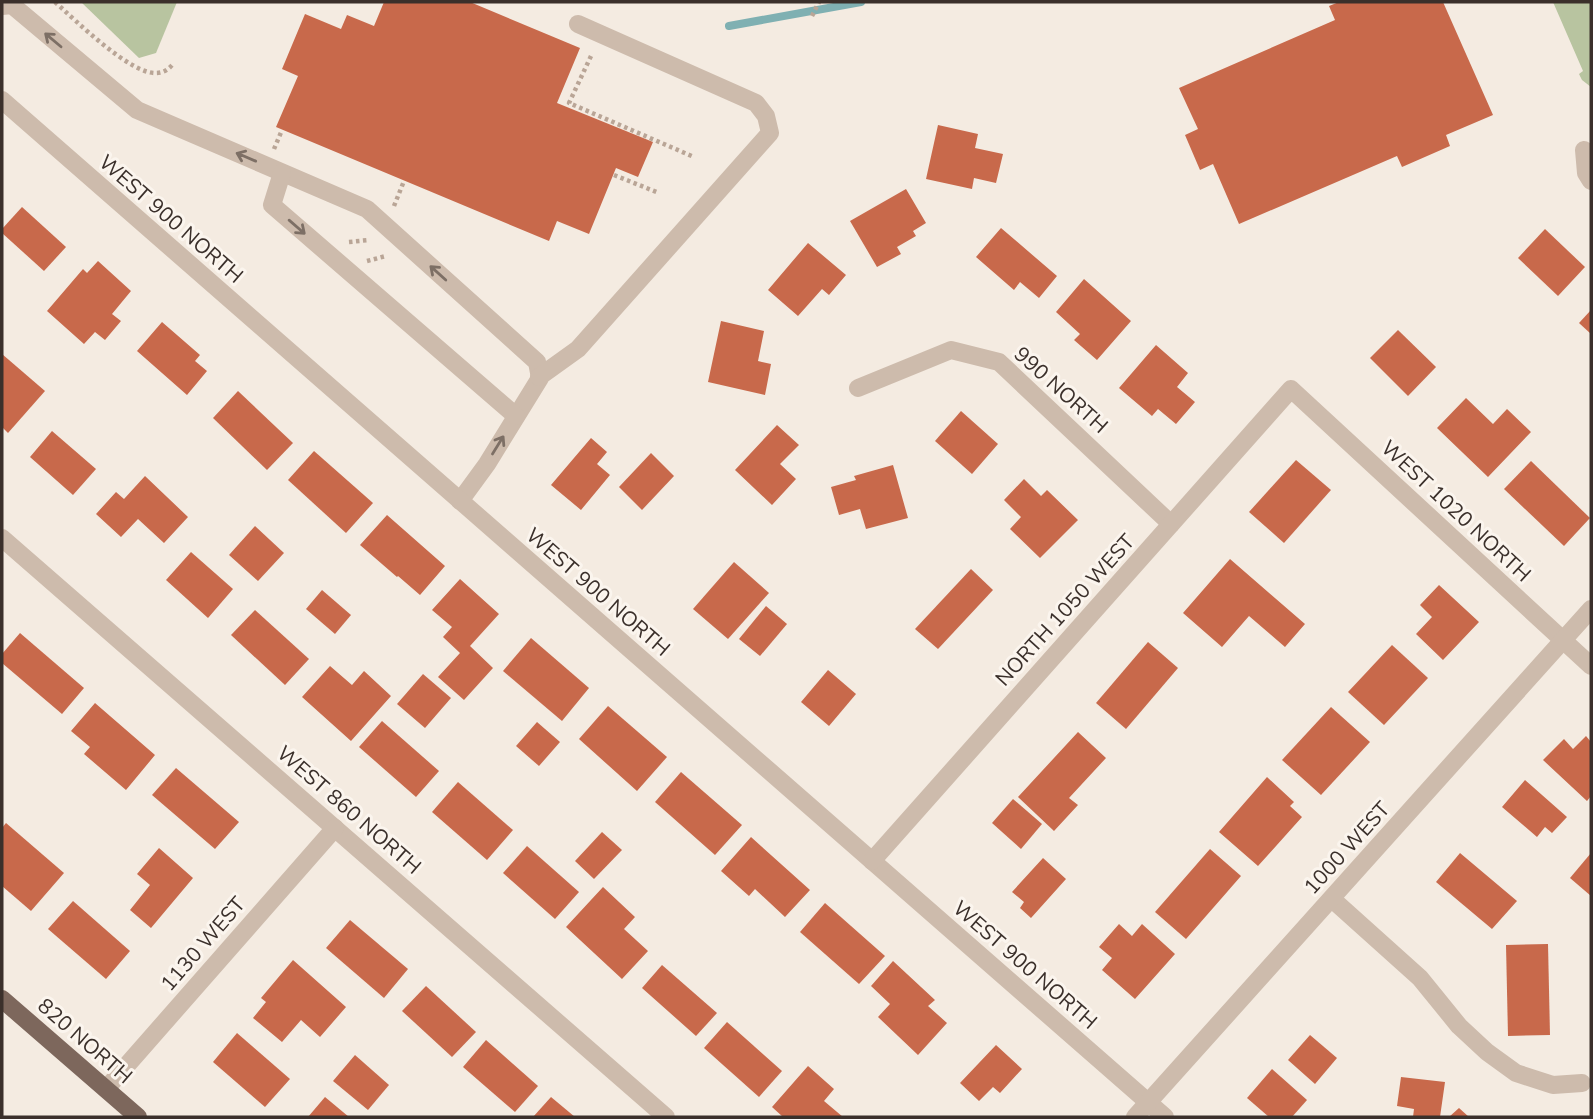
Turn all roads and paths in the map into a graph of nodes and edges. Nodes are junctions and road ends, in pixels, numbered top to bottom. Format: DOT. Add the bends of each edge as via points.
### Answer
graph roads {
  1 [pos="55,2"];
  2 [pos="819,2"];
  3 [pos="2,6"];
  4 [pos="812,16"];
  5 [pos="578,24"];
  6 [pos="591,56"];
  7 [pos="174,63"];
  8 [pos="2,100"];
  9 [pos="282,130"];
  10 [pos="274,149"];
  11 [pos="1584,149"];
  12 [pos="694,157"];
  13 [pos="282,173"];
  14 [pos="614,174"];
  15 [pos="404,181"];
  16 [pos="1591,181"];
  17 [pos="659,193"];
  18 [pos="394,208"];
  19 [pos="539,377"];
  20 [pos="858,388"];
  21 [pos="1291,389"];
  22 [pos="516,416"];
  23 [pos="460,501"];
  24 [pos="1171,524"];
  25 [pos="2,538"];
  26 [pos="1591,609"];
  27 [pos="1563,641"];
  28 [pos="1591,666"];
  29 [pos="335,828"];
  30 [pos="872,861"];
  31 [pos="1332,899"];
  32 [pos="2,999"];
  33 [pos="1582,1083"];
  34 [pos="106,1089"];
  35 [pos="1149,1102"];
  36 [pos="138,1117"];
  37 [pos="666,1117"];
  38 [pos="1135,1117"];
  39 [pos="1165,1117"];
  1 -- 7 [label="path" via="137,68 155,74"];
  2 -- 4 [label="path"];
  13 -- 3 [label="street, one-way" via="136,110 12,5"];
  5 -- 19 [label="street" via="756,103 766,116 770,133 578,349"];
  6 -- 12 [label="path" via="569,103"];
  8 -- 23 [label="street, WEST 900 NORTH"];
  9 -- 10 [label="path"];
  11 -- 16 [label="street"];
  19 -- 13 [label="street, one-way" via="537,362 367,209"];
  13 -- 22 [label="street, one-way" via="272,205"];
  14 -- 17 [label="path"];
  15 -- 18 [label="path"];
  19 -- 22 [label="street"];
  20 -- 24 [label="street, 990 NORTH" via="951,350 999,362"];
  21 -- 24 [label="street, NORTH 1050 WEST"];
  21 -- 27 [label="street, WEST 1020 NORTH"];
  23 -- 22 [label="street, one-way"];
  23 -- 30 [label="street, WEST 900 NORTH"];
  24 -- 30 [label="street, NORTH 1050 WEST"];
  25 -- 29 [label="street, WEST 860 NORTH"];
  26 -- 27 [label="street, 1000 WEST"];
  27 -- 28 [label="street, WEST 1020 NORTH"];
  27 -- 31 [label="street, 1000 WEST"];
  29 -- 34 [label="street, 1130 WEST"];
  29 -- 37 [label="street, WEST 860 NORTH"];
  30 -- 35 [label="street, WEST 900 NORTH"];
  31 -- 33 [label="street" via="1420,978 1487,1052 1516,1073 1553,1085"];
  31 -- 35 [label="street, 1000 WEST"];
  32 -- 34 [label="main road, 820 NORTH"];
  34 -- 36 [label="main road, 820 NORTH"];
  35 -- 38 [label="street, 1000 WEST"];
  35 -- 39 [label="street, WEST 900 NORTH"];
}
